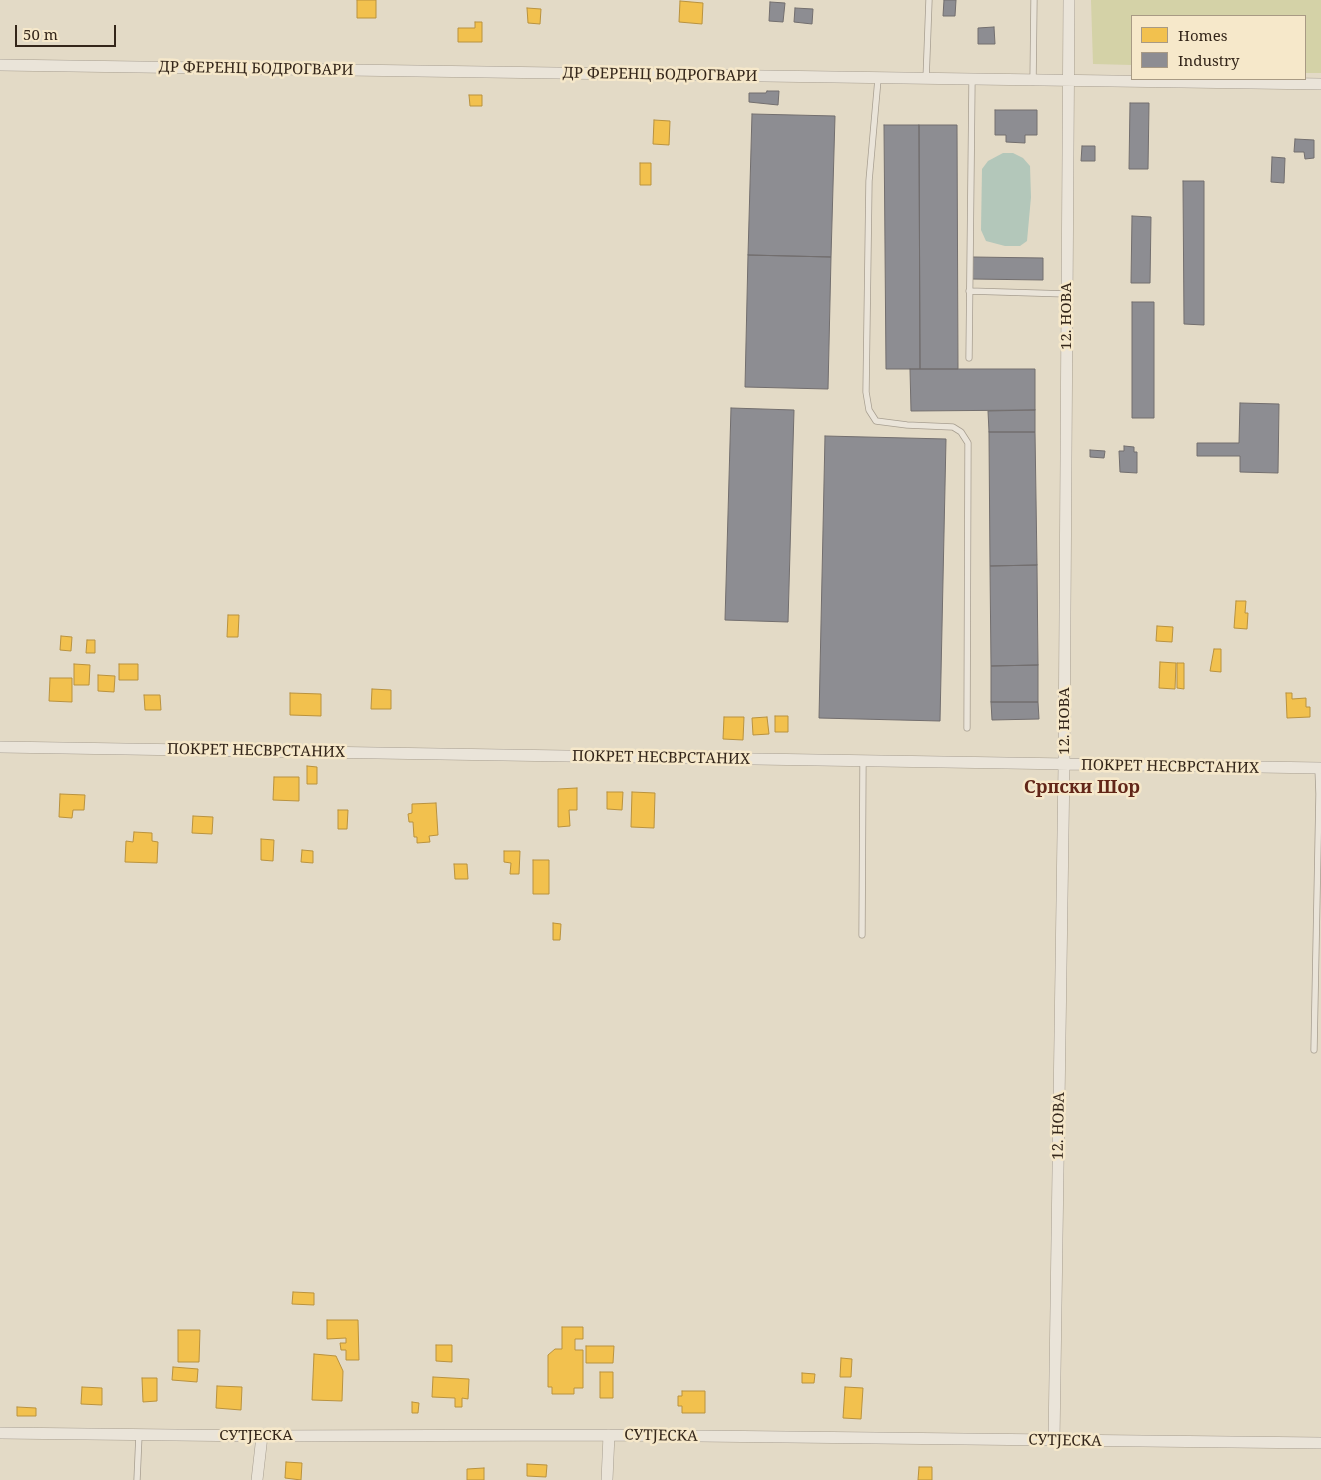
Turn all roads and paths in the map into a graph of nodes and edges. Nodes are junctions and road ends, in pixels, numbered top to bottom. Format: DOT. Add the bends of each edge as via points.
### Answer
graph roads {
  1 [pos="929,0"];
  2 [pos="1034,0"];
  3 [pos="1069,0"];
  4 [pos="0,65"];
  5 [pos="878,79"];
  6 [pos="926,80"];
  7 [pos="972,81"];
  8 [pos="1032,82"];
  9 [pos="1068,82"];
  10 [pos="1321,84"];
  11 [pos="969,291"];
  12 [pos="1067,294"];
  13 [pos="969,358"];
  14 [pos="967,728"];
  15 [pos="0,747"];
  16 [pos="863,761"];
  17 [pos="1064,766"];
  18 [pos="1319,768"];
  19 [pos="862,934"];
  20 [pos="1314,1050"];
  21 [pos="0,1433"];
  22 [pos="139,1435"];
  23 [pos="609,1435"];
  24 [pos="262,1436"];
  25 [pos="1054,1442"];
  26 [pos="1321,1443"];
  27 [pos="137,1480"];
  28 [pos="257,1480"];
  29 [pos="607,1480"];
  1 -- 6 [label="lane"];
  2 -- 8 [label="lane"];
  3 -- 9 [label="street, 12. НОВА"];
  4 -- 5 [label="street, ДР ФЕРЕНЦ БОДРОГВАРИ"];
  5 -- 6 [label="street, ДР ФЕРЕНЦ БОДРОГВАРИ"];
  5 -- 14 [label="lane" via="869,181 866,392 869,410 876,421 953,427 968,443"];
  6 -- 7 [label="street, ДР ФЕРЕНЦ БОДРОГВАРИ"];
  7 -- 8 [label="street, ДР ФЕРЕНЦ БОДРОГВАРИ"];
  7 -- 11 [label="lane"];
  8 -- 9 [label="street, ДР ФЕРЕНЦ БОДРОГВАРИ"];
  9 -- 10 [label="street, ДР ФЕРЕНЦ БОДРОГВАРИ"];
  9 -- 12 [label="street, 12. НОВА"];
  11 -- 12 [label="lane"];
  11 -- 13 [label="lane"];
  12 -- 17 [label="street, 12. НОВА"];
  15 -- 16 [label="street, ПОКРЕТ НЕСВРСТАНИХ"];
  16 -- 17 [label="street, ПОКРЕТ НЕСВРСТАНИХ"];
  16 -- 19 [label="lane"];
  17 -- 18 [label="street, ПОКРЕТ НЕСВРСТАНИХ"];
  17 -- 25 [label="street, 12. НОВА"];
  18 -- 20 [label="lane"];
  21 -- 22 [label="street, СУТЈЕСКА"];
  22 -- 24 [label="street, СУТЈЕСКА"];
  22 -- 27 [label="lane"];
  23 -- 24 [label="street, СУТЈЕСКА"];
  23 -- 25 [label="street, СУТЈЕСКА"];
  23 -- 29 [label="street"];
  24 -- 28 [label="street"];
  25 -- 26 [label="street, СУТЈЕСКА"];
}
